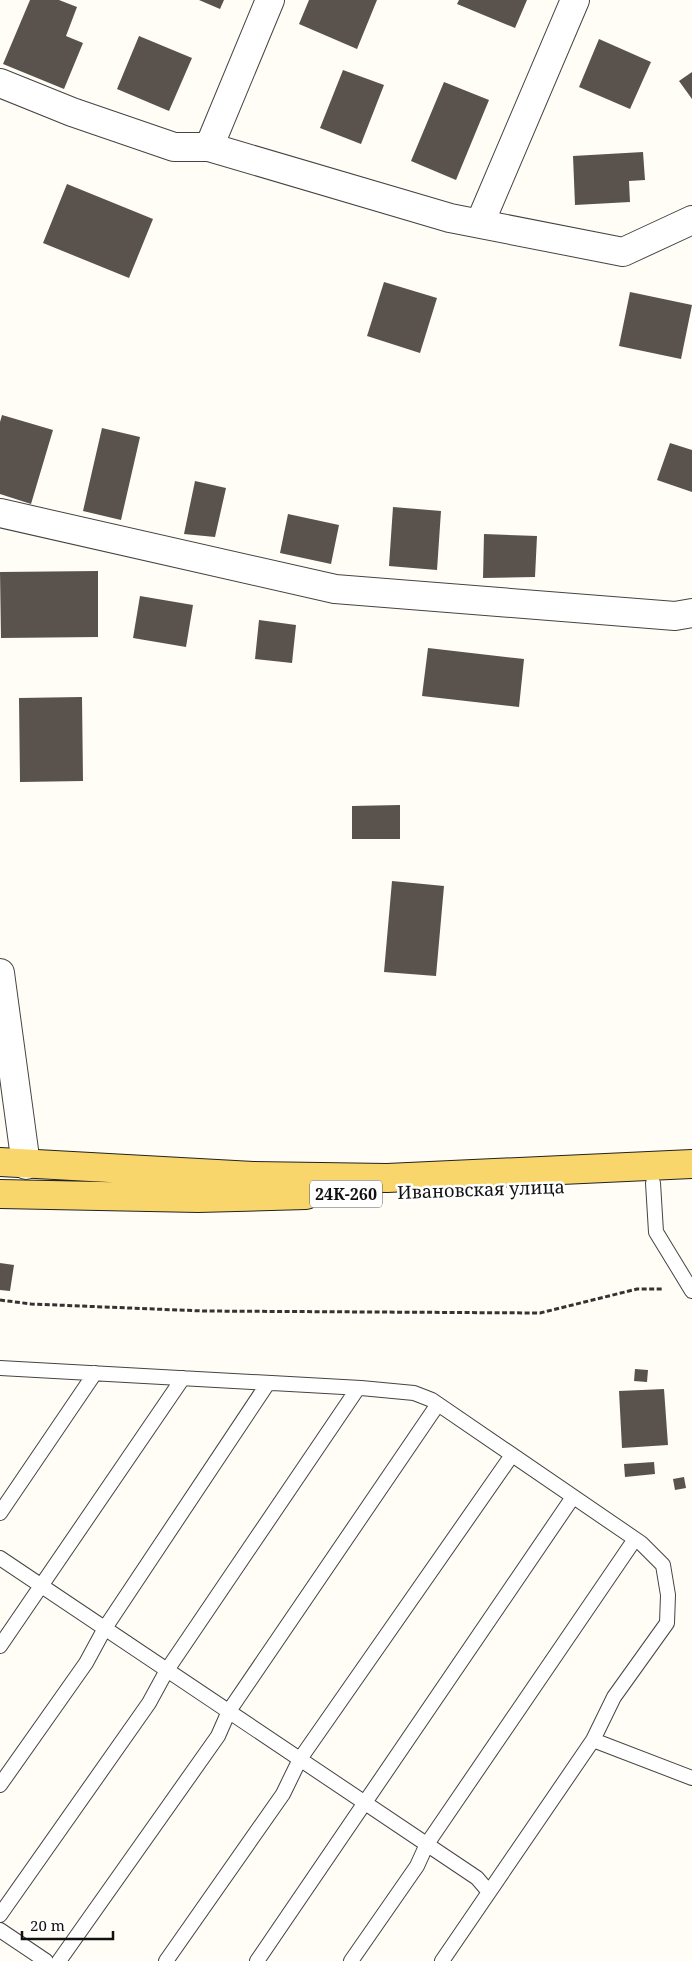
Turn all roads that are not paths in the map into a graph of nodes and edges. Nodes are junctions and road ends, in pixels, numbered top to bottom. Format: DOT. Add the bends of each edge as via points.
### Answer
graph roads {
  1 [pos="270,0"];
  2 [pos="575,0"];
  3 [pos="0,83"];
  4 [pos="209,147"];
  5 [pos="692,220"];
  6 [pos="480,223"];
  7 [pos="0,513"];
  8 [pos="692,613"];
  9 [pos="0,973"];
  10 [pos="13,1164"];
  11 [pos="692,1164"];
  12 [pos="692,1178"];
  13 [pos="653,1182"];
  14 [pos="0,1194"];
  15 [pos="691,1290"];
  16 [pos="1,1370"];
  17 [pos="95,1373"];
  18 [pos="183,1378"];
  19 [pos="268,1383"];
  20 [pos="358,1388"];
  21 [pos="438,1404"];
  22 [pos="512,1455"];
  23 [pos="573,1497"];
  24 [pos="0,1513"];
  25 [pos="634,1539"];
  26 [pos="0,1558"];
  27 [pos="42,1586"];
  28 [pos="105,1628"];
  29 [pos="0,1646"];
  30 [pos="167,1670"];
  31 [pos="229,1711"];
  32 [pos="593,1740"];
  33 [pos="300,1760"];
  34 [pos="692,1778"];
  35 [pos="0,1785"];
  36 [pos="366,1803"];
  37 [pos="427,1844"];
  38 [pos="489,1892"];
  39 [pos="0,1915"];
  40 [pos="0,1930"];
  41 [pos="46,1961"];
  42 [pos="59,1961"];
  43 [pos="166,1961"];
  44 [pos="257,1961"];
  45 [pos="351,1961"];
  46 [pos="442,1961"];
  1 -- 4 [label="street"];
  2 -- 6 [label="street"];
  3 -- 4 [label="street" via="174,147"];
  4 -- 6 [label="street" via="450,218"];
  5 -- 6 [label="street" via="623,252"];
  7 -- 8 [label="street" via="336,589 675,616"];
  9 -- 10 [label="street"];
  10 -- 11 [label="main road, 24К-260" via="253,1176 387,1178"];
  12 -- 13 [label="main road, Ивановская улица / 24К-260"];
  13 -- 14 [label="main road, Ивановская улица / 24К-260" via="467,1192 198,1198"];
  13 -- 15 [label="lane" via="656,1232"];
  16 -- 17 [label="lane"];
  17 -- 18 [label="lane"];
  17 -- 24 [label="lane"];
  18 -- 19 [label="lane"];
  18 -- 27 [label="lane"];
  19 -- 20 [label="lane"];
  19 -- 28 [label="lane"];
  20 -- 21 [label="lane" via="414,1393"];
  20 -- 30 [label="lane"];
  21 -- 22 [label="lane"];
  21 -- 31 [label="lane"];
  22 -- 23 [label="lane"];
  22 -- 33 [label="lane"];
  23 -- 25 [label="lane"];
  23 -- 36 [label="lane"];
  25 -- 32 [label="lane" via="663,1565 668,1595 667,1623 614,1697"];
  25 -- 37 [label="lane"];
  26 -- 27 [label="lane"];
  27 -- 28 [label="lane"];
  27 -- 29 [label="lane"];
  28 -- 30 [label="lane"];
  28 -- 35 [label="lane" via="86,1663"];
  30 -- 31 [label="lane"];
  30 -- 39 [label="lane" via="149,1703"];
  31 -- 33 [label="lane"];
  31 -- 42 [label="lane" via="218,1736"];
  32 -- 34 [label="lane"];
  32 -- 38 [label="lane"];
  33 -- 36 [label="lane"];
  33 -- 43 [label="lane" via="283,1794"];
  36 -- 37 [label="lane"];
  36 -- 44 [label="lane"];
  37 -- 38 [label="lane" via="476,1878"];
  37 -- 45 [label="lane" via="417,1866"];
  38 -- 46 [label="lane"];
  40 -- 41 [label="lane"];
}
